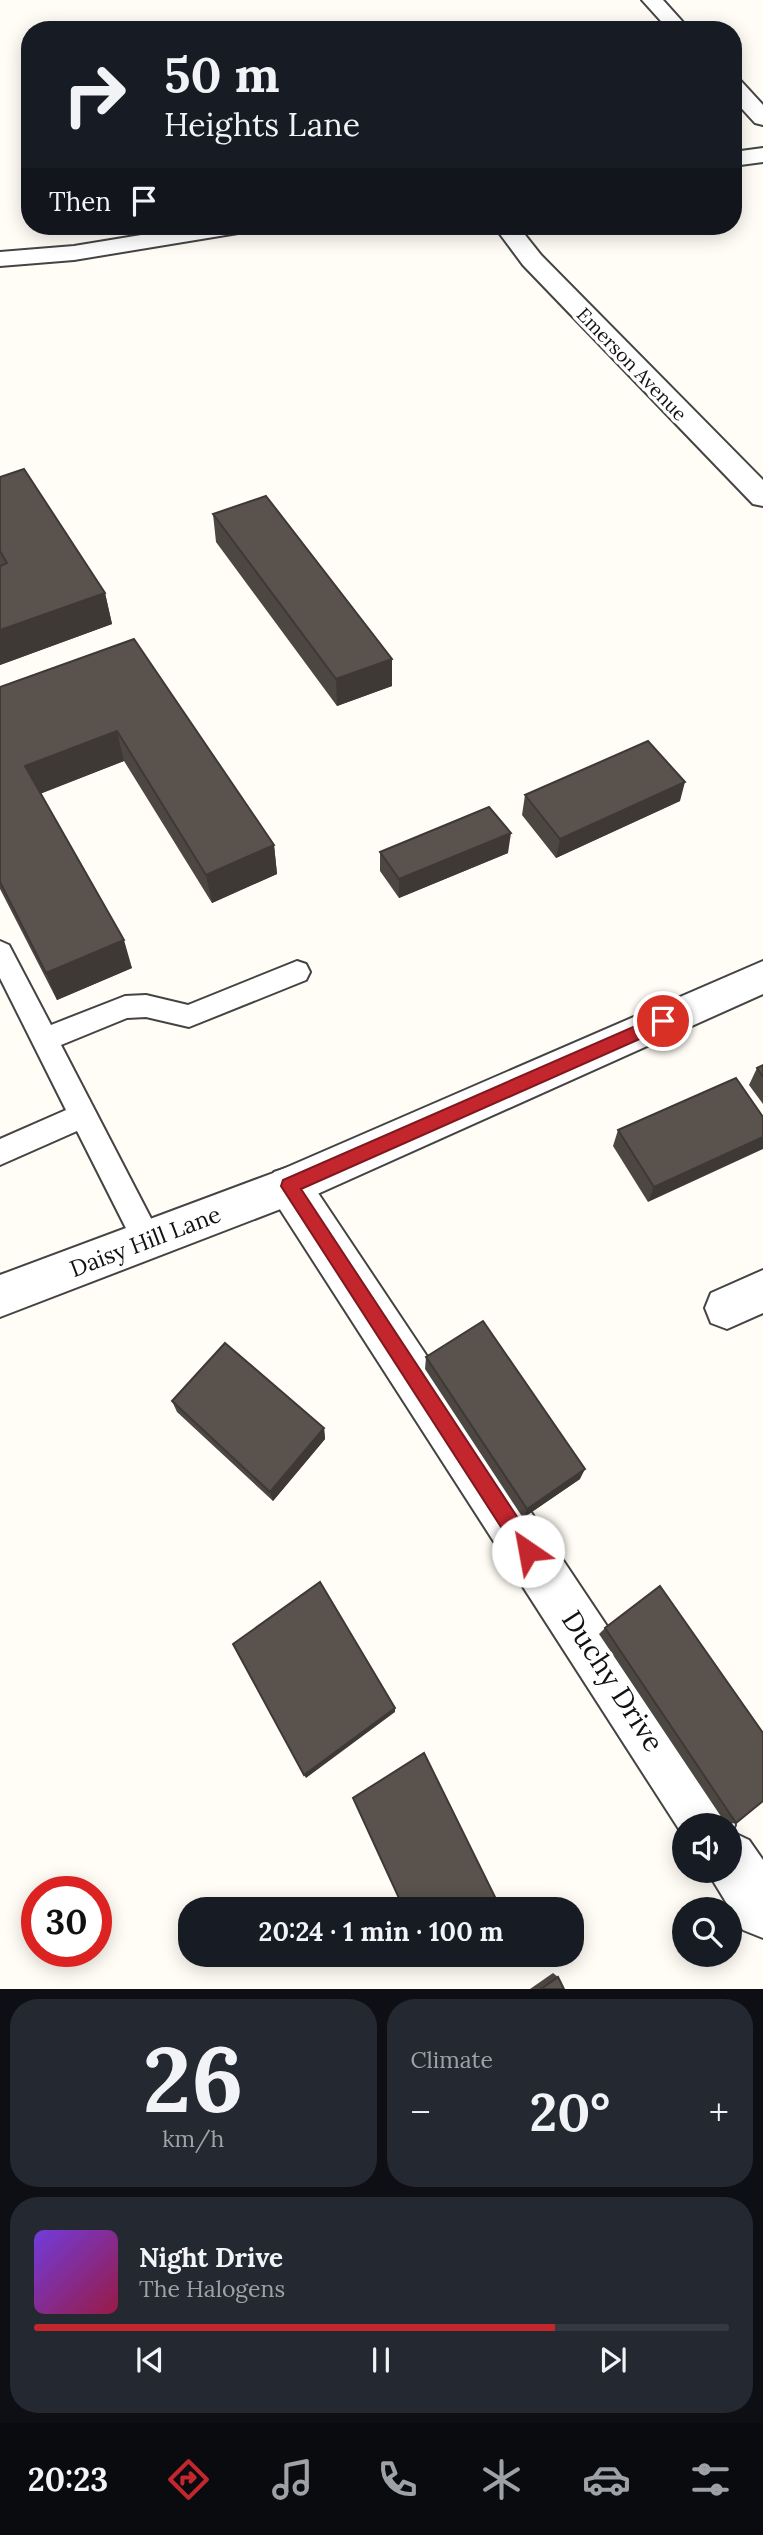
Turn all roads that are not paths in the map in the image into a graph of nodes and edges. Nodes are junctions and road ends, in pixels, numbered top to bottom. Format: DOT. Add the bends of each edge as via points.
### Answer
graph roads {
  1 [pos="652,0"];
  2 [pos="672,21"];
  3 [pos="742,96"];
  4 [pos="763,118"];
  5 [pos="763,155"];
  6 [pos="742,158"];
  7 [pos="183,235"];
  8 [pos="513,235"];
  9 [pos="0,259"];
  10 [pos="763,498"];
  11 [pos="0,952"];
  12 [pos="296,972"];
  13 [pos="763,977"];
  14 [pos="45,1040"];
  15 [pos="84,1115"];
  16 [pos="0,1152"];
  17 [pos="289,1186"];
  18 [pos="147,1240"];
  19 [pos="0,1296"];
  20 [pos="700,1813"];
  21 [pos="742,1878"];
  22 [pos="763,1910"];
  1 -- 2 [label="street"];
  3 -- 4 [label="street"];
  5 -- 6 [label="street"];
  7 -- 9 [label="street" via="74,253"];
  8 -- 10 [label="street, Emerson Avenue"];
  11 -- 14 [label="lane"];
  12 -- 14 [label="lane" via="189,1016 146,1006 125,1007"];
  13 -- 17 [label="street, Daisy Hill Lane"];
  14 -- 15 [label="lane"];
  15 -- 16 [label="lane"];
  15 -- 18 [label="lane"];
  17 -- 18 [label="street, Daisy Hill Lane"];
  17 -- 20 [label="street, Duchy Drive"];
  18 -- 19 [label="street, Daisy Hill Lane"];
  21 -- 22 [label="street"];
}
